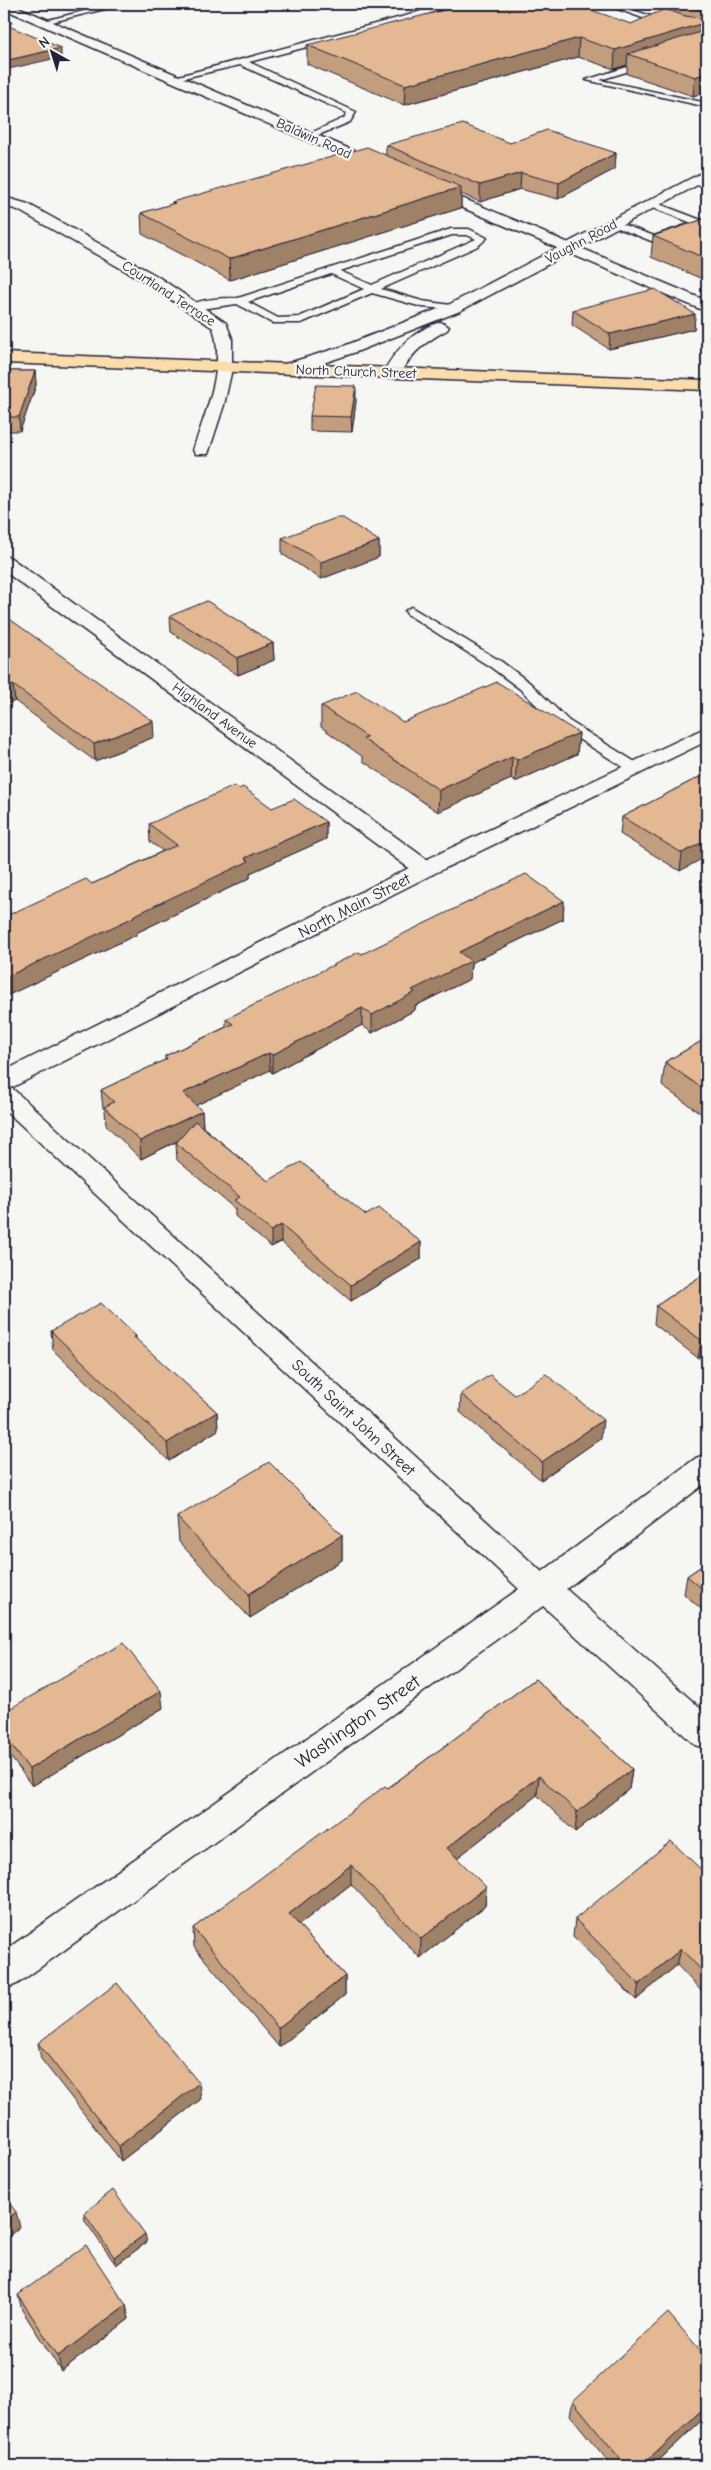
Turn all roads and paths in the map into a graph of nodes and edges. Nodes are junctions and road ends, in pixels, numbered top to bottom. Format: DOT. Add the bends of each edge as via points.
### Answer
graph roads {
  1 [pos="121,4"];
  2 [pos="449,4"];
  3 [pos="608,4"];
  4 [pos="4,5"];
  5 [pos="44,22"];
  6 [pos="704,34"];
  7 [pos="707,44"];
  8 [pos="662,58"];
  9 [pos="241,62"];
  10 [pos="175,78"];
  11 [pos="707,105"];
  12 [pos="308,136"];
  13 [pos="394,173"];
  14 [pos="411,180"];
  15 [pos="703,180"];
  16 [pos="4,201"];
  17 [pos="651,204"];
  18 [pos="704,222"];
  19 [pos="613,224"];
  20 [pos="568,247"];
  21 [pos="332,271"];
  22 [pos="370,290"];
  23 [pos="239,301"];
  24 [pos="192,307"];
  25 [pos="707,307"];
  26 [pos="454,308"];
  27 [pos="4,358"];
  28 [pos="222,366"];
  29 [pos="288,368"];
  30 [pos="391,373"];
  31 [pos="707,385"];
  32 [pos="202,450"];
  33 [pos="4,562"];
  34 [pos="411,611"];
  35 [pos="707,732"];
  36 [pos="635,768"];
  37 [pos="425,869"];
  38 [pos="4,1081"];
  39 [pos="4,1095"];
  40 [pos="707,1466"];
  41 [pos="542,1590"];
  42 [pos="707,1735"];
  43 [pos="4,1972"];
  1 -- 5 [label="lane"];
  2 -- 9 [label="lane" via="394,22"];
  3 -- 6 [label="lane"];
  4 -- 5 [label="street, Baldwin Road"];
  5 -- 10 [label="street, Baldwin Road"];
  6 -- 7 [label="lane"];
  8 -- 11 [label="lane" via="590,80"];
  9 -- 10 [label="lane"];
  9 -- 12 [label="lane" via="352,112 347,120"];
  10 -- 12 [label="street, Baldwin Road"];
  12 -- 13 [label="street, Baldwin Road"];
  14 -- 20 [label="street"];
  15 -- 17 [label="street, Vaughn Road"];
  16 -- 24 [label="street, Courtland Terrace" via="23,207 143,274"];
  17 -- 18 [label="lane"];
  17 -- 19 [label="street, Vaughn Road"];
  18 -- 19 [label="lane" via="654,239"];
  19 -- 20 [label="street, Vaughn Road"];
  20 -- 25 [label="street"];
  20 -- 26 [label="street, Vaughn Road"];
  21 -- 22 [label="lane"];
  21 -- 22 [label="lane" via="451,232 469,232 482,238"];
  21 -- 23 [label="lane"];
  22 -- 23 [label="lane" via="291,322 266,318"];
  22 -- 26 [label="lane" via="428,307"];
  23 -- 24 [label="lane" via="226,300"];
  24 -- 28 [label="street, Courtland Terrace" via="220,326 224,333"];
  26 -- 29 [label="street, Vaughn Road" via="365,343"];
  26 -- 30 [label="street, Vaughn Road" via="446,325 413,342 398,357"];
  27 -- 28 [label="main road, North Church Street"];
  28 -- 29 [label="main road, North Church Street"];
  28 -- 32 [label="street, Courtland Terrace" via="220,393"];
  29 -- 30 [label="main road, North Church Street"];
  30 -- 31 [label="main road, North Church Street"];
  33 -- 37 [label="street, Highland Avenue"];
  34 -- 36 [label="lane" via="497,664 526,686 564,724"];
  35 -- 36 [label="street, North Main Street"];
  36 -- 37 [label="street, North Main Street"];
  37 -- 38 [label="street, North Main Street"];
  39 -- 41 [label="street, South Saint John Street"];
  40 -- 41 [label="street, Washington Street"];
  41 -- 42 [label="street, South Saint John Street" via="553,1596"];
  41 -- 43 [label="street, Washington Street"];
}
